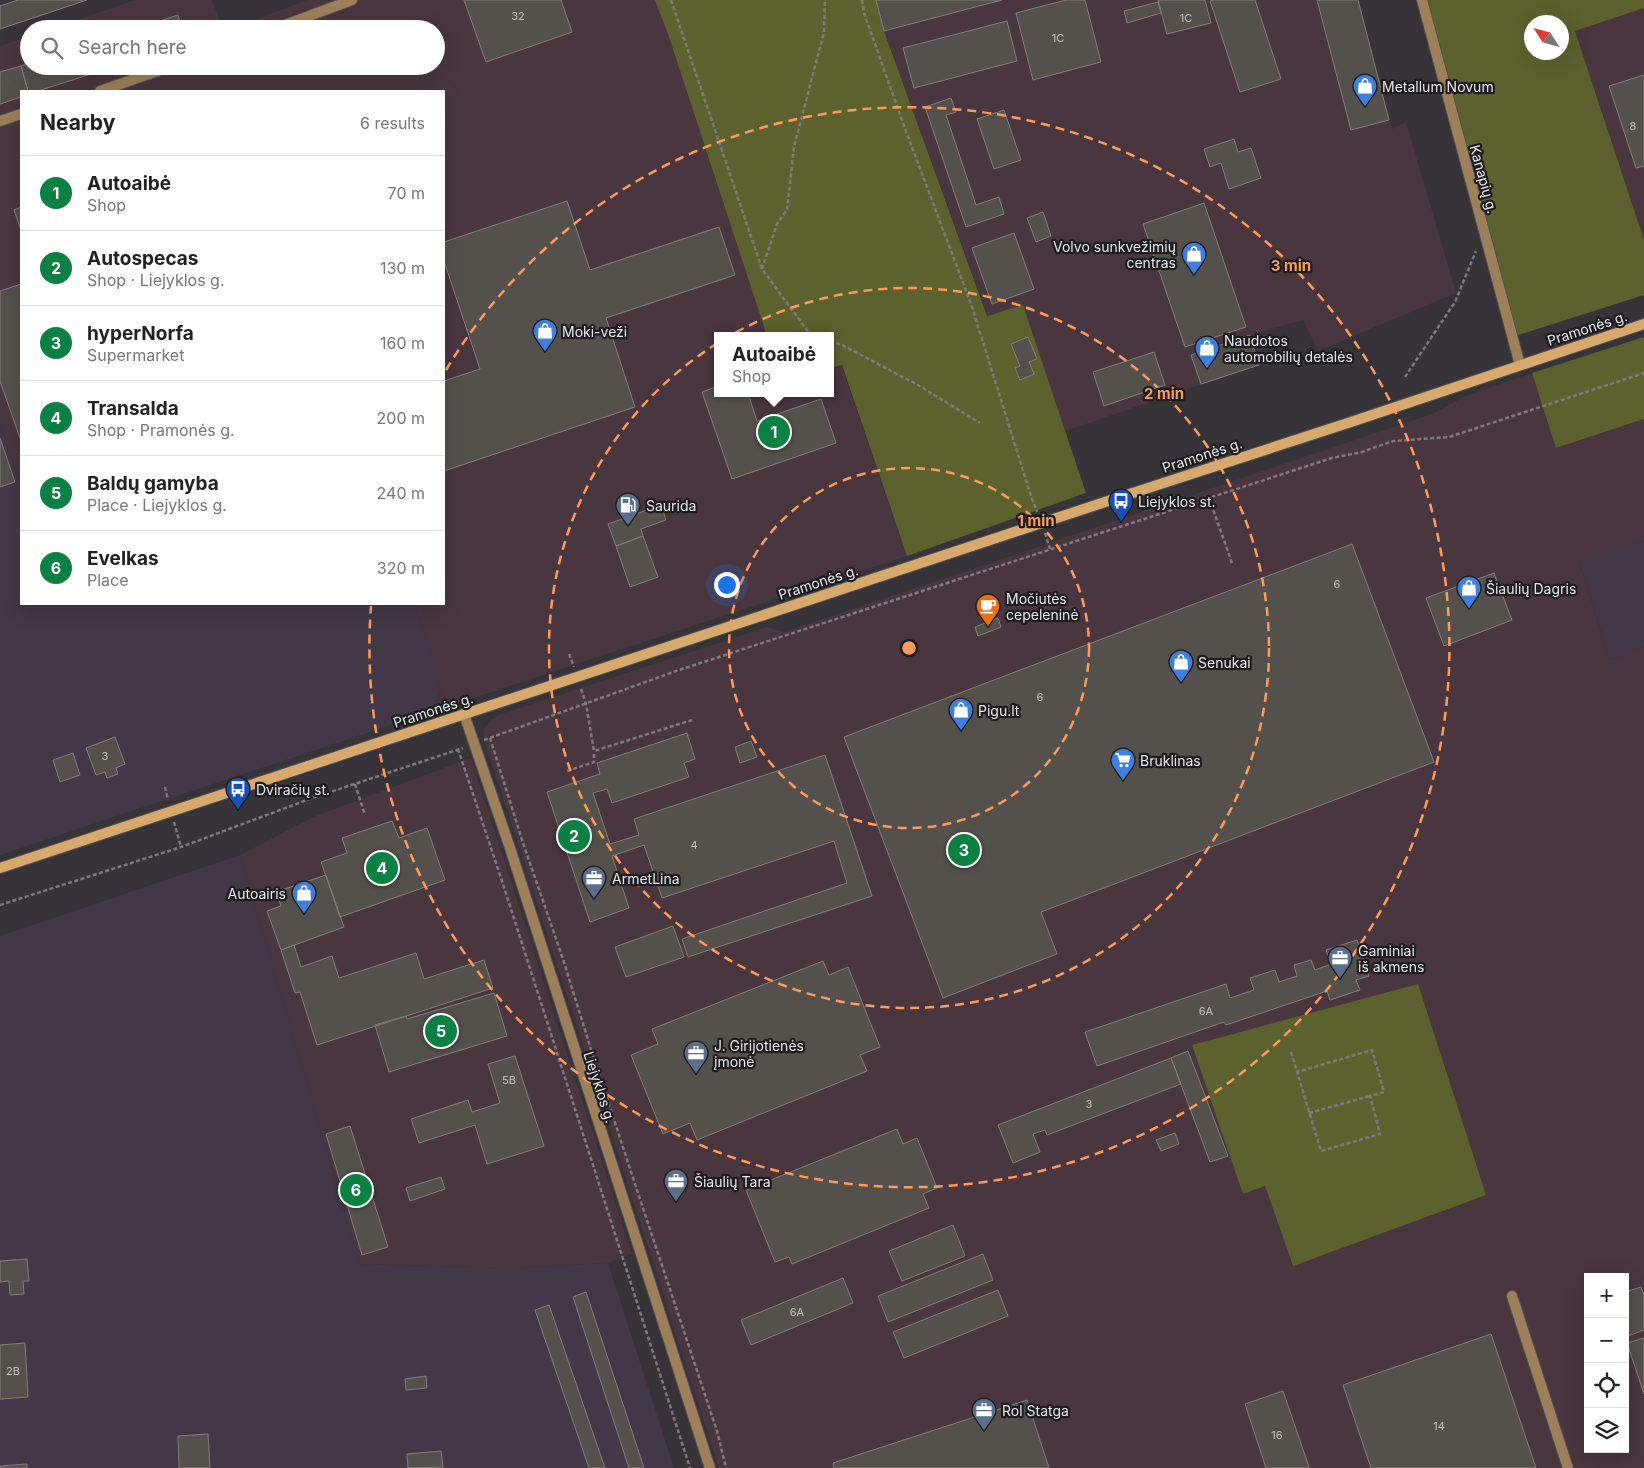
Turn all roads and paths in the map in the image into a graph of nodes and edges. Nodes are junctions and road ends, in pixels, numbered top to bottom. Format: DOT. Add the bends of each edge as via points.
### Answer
graph roads {
  1 [pos="352,0"];
  2 [pos="671,0"];
  3 [pos="825,0"];
  4 [pos="862,0"];
  5 [pos="1422,0"];
  6 [pos="298,20"];
  7 [pos="146,75"];
  8 [pos="103,90"];
  9 [pos="20,114"];
  10 [pos="0,121"];
  11 [pos="1484,234"];
  12 [pos="762,269"];
  13 [pos="1644,324"];
  14 [pos="808,332"];
  15 [pos="834,342"];
  16 [pos="1520,365"];
  17 [pos="1644,373"];
  18 [pos="1404,377"];
  19 [pos="980,423"];
  20 [pos="1209,498"];
  21 [pos="1042,523"];
  22 [pos="1232,563"];
  23 [pos="586,704"];
  24 [pos="464,714"];
  25 [pos="692,720"];
  26 [pos="490,738"];
  27 [pos="474,743"];
  28 [pos="458,749"];
  29 [pos="594,751"];
  30 [pos="567,771"];
  31 [pos="355,784"];
  32 [pos="365,815"];
  33 [pos="0,868"];
  34 [pos="0,905"];
  35 [pos="1291,1052"];
  36 [pos="1297,1072"];
  37 [pos="1370,1096"];
  38 [pos="1309,1112"];
  39 [pos="1512,1296"];
  40 [pos="690,1468"];
  41 [pos="710,1468"];
  42 [pos="726,1468"];
  43 [pos="1568,1468"];
  1 -- 6 [label="street"];
  2 -- 12 [label="path"];
  3 -- 12 [label="path" via="824,32 794,147 787,210 776,224"];
  4 -- 21 [label="path" via="904,126 971,304"];
  5 -- 11 [label="street, Kanapių g."];
  7 -- 8 [label="street"];
  9 -- 10 [label="street"];
  11 -- 16 [label="street, Kanapių g."];
  11 -- 18 [label="path" via="1455,302"];
  12 -- 14 [label="path"];
  13 -- 16 [label="main road, Pramonės g."];
  15 -- 19 [label="path" via="918,385"];
  16 -- 21 [label="main road, Pramonės g."];
  17 -- 20 [label="path" via="1449,437 1393,440"];
  20 -- 22 [label="path"];
  20 -- 23 [label="path" via="679,670"];
  21 -- 24 [label="main road, Pramonės g."];
  23 -- 26 [label="path"];
  23 -- 29 [label="path"];
  24 -- 27 [label="street, Liejyklos g."];
  24 -- 33 [label="main road, Pramonės g."];
  25 -- 29 [label="path"];
  26 -- 27 [label="path"];
  26 -- 42 [label="path" via="717,1431"];
  27 -- 28 [label="path"];
  27 -- 41 [label="street, Liejyklos g."];
  28 -- 31 [label="path"];
  28 -- 40 [label="path"];
  29 -- 30 [label="path" via="594,762"];
  31 -- 32 [label="path"];
  31 -- 34 [label="path" via="181,847"];
  35 -- 36 [label="path"];
  36 -- 37 [label="path" via="1372,1050 1384,1092"];
  36 -- 38 [label="path"];
  37 -- 38 [label="path"];
  37 -- 38 [label="path" via="1380,1134 1321,1152"];
  39 -- 43 [label="street"];
}
